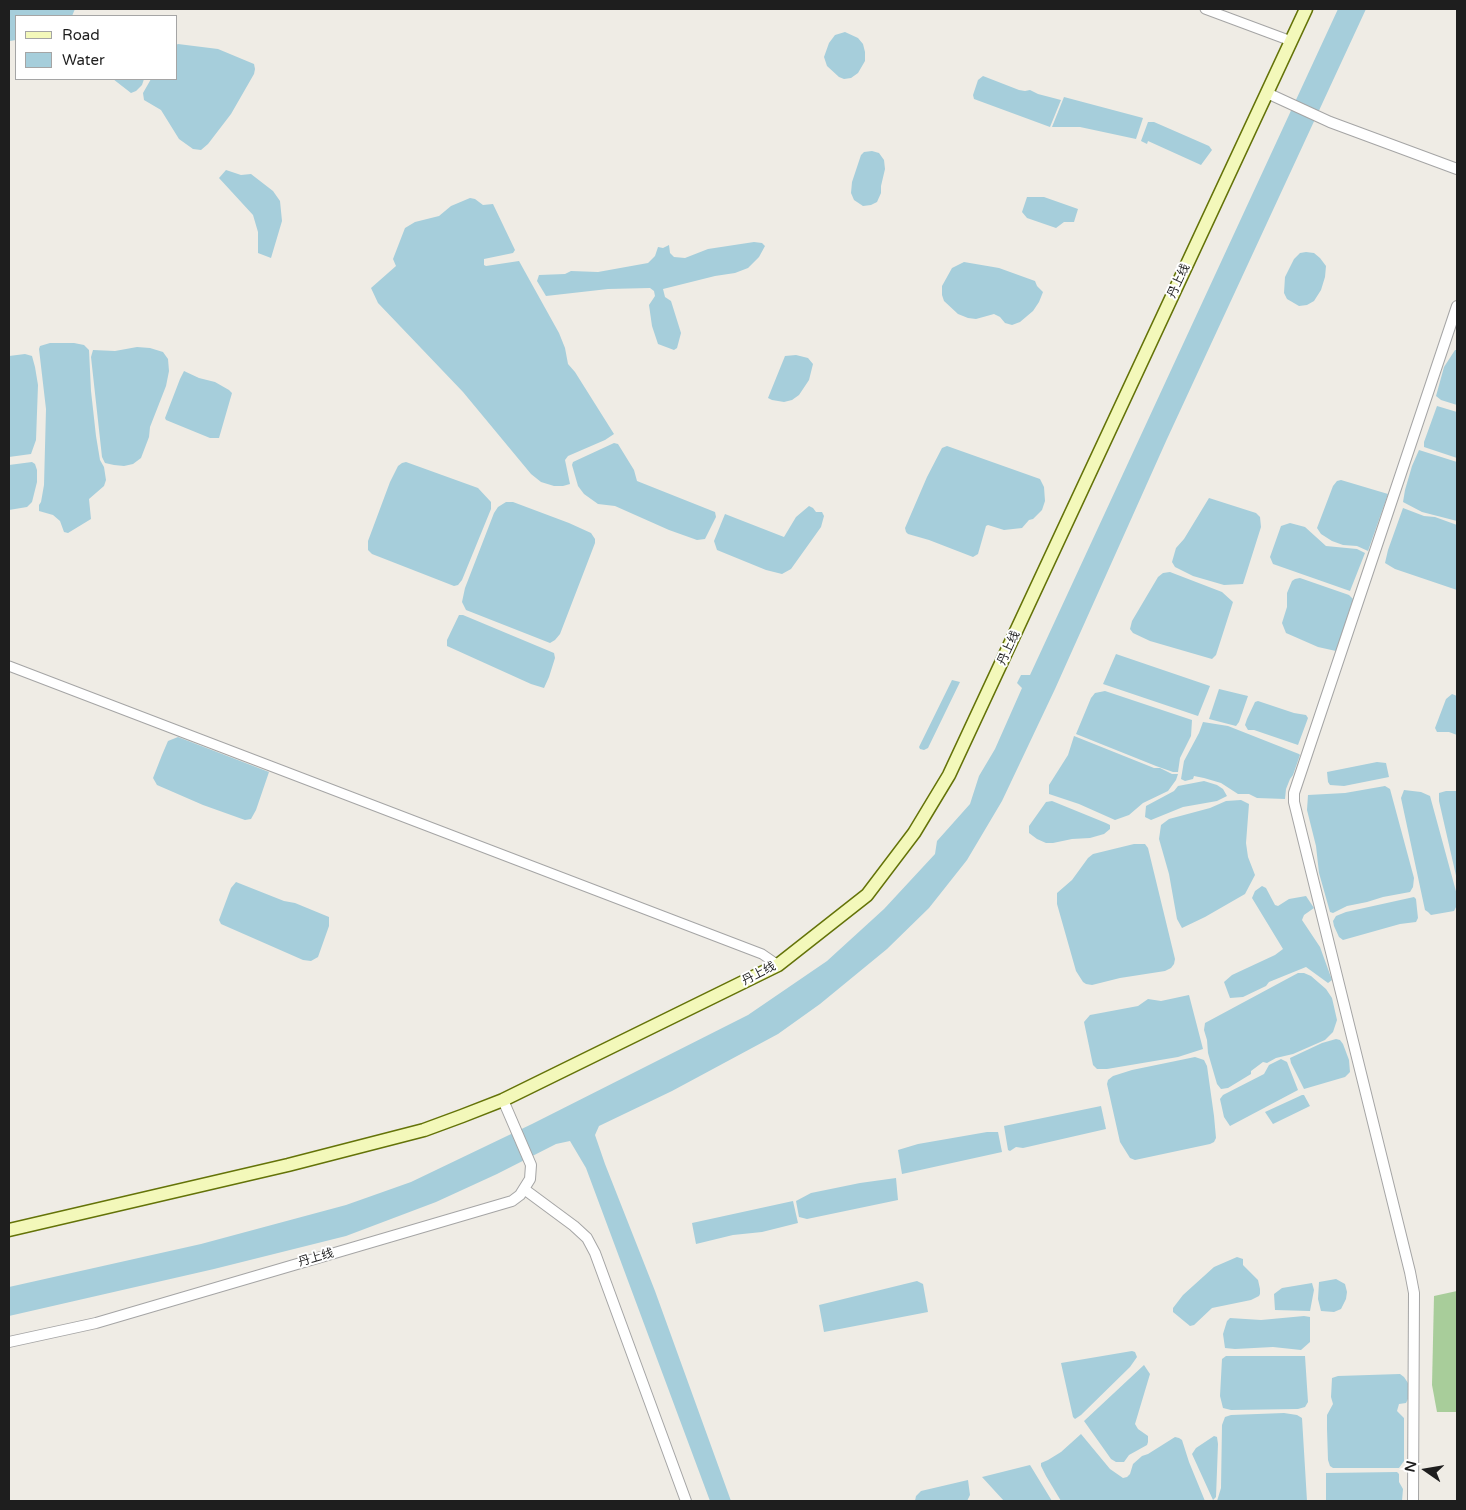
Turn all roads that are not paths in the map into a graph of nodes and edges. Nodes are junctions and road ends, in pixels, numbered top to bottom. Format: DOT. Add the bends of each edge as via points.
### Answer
graph roads {
  1 [pos="1204,9"];
  2 [pos="1306,9"];
  3 [pos="1291,41"];
  4 [pos="1267,93"];
  5 [pos="1457,169"];
  6 [pos="1457,306"];
  7 [pos="9,666"];
  8 [pos="778,965"];
  9 [pos="502,1100"];
  10 [pos="524,1189"];
  11 [pos="9,1230"];
  12 [pos="9,1342"];
  13 [pos="686,1501"];
  14 [pos="1413,1501"];
  1 -- 3 [label="street"];
  2 -- 3 [label="main road, 丹上线"];
  3 -- 4 [label="main road, 丹上线"];
  4 -- 5 [label="street" via="1366,136"];
  4 -- 8 [label="main road, 丹上线" via="949,775 914,833 867,895"];
  6 -- 14 [label="street" via="1294,793 1413,1286"];
  7 -- 8 [label="street" via="762,954"];
  8 -- 9 [label="main road, 丹上线"];
  9 -- 10 [label="street" via="531,1165 530,1179"];
  9 -- 11 [label="main road, 丹上线" via="424,1130"];
  10 -- 12 [label="street, 丹上线" via="512,1201 96,1323"];
  10 -- 13 [label="street" via="574,1226 587,1238 595,1253"];
}
